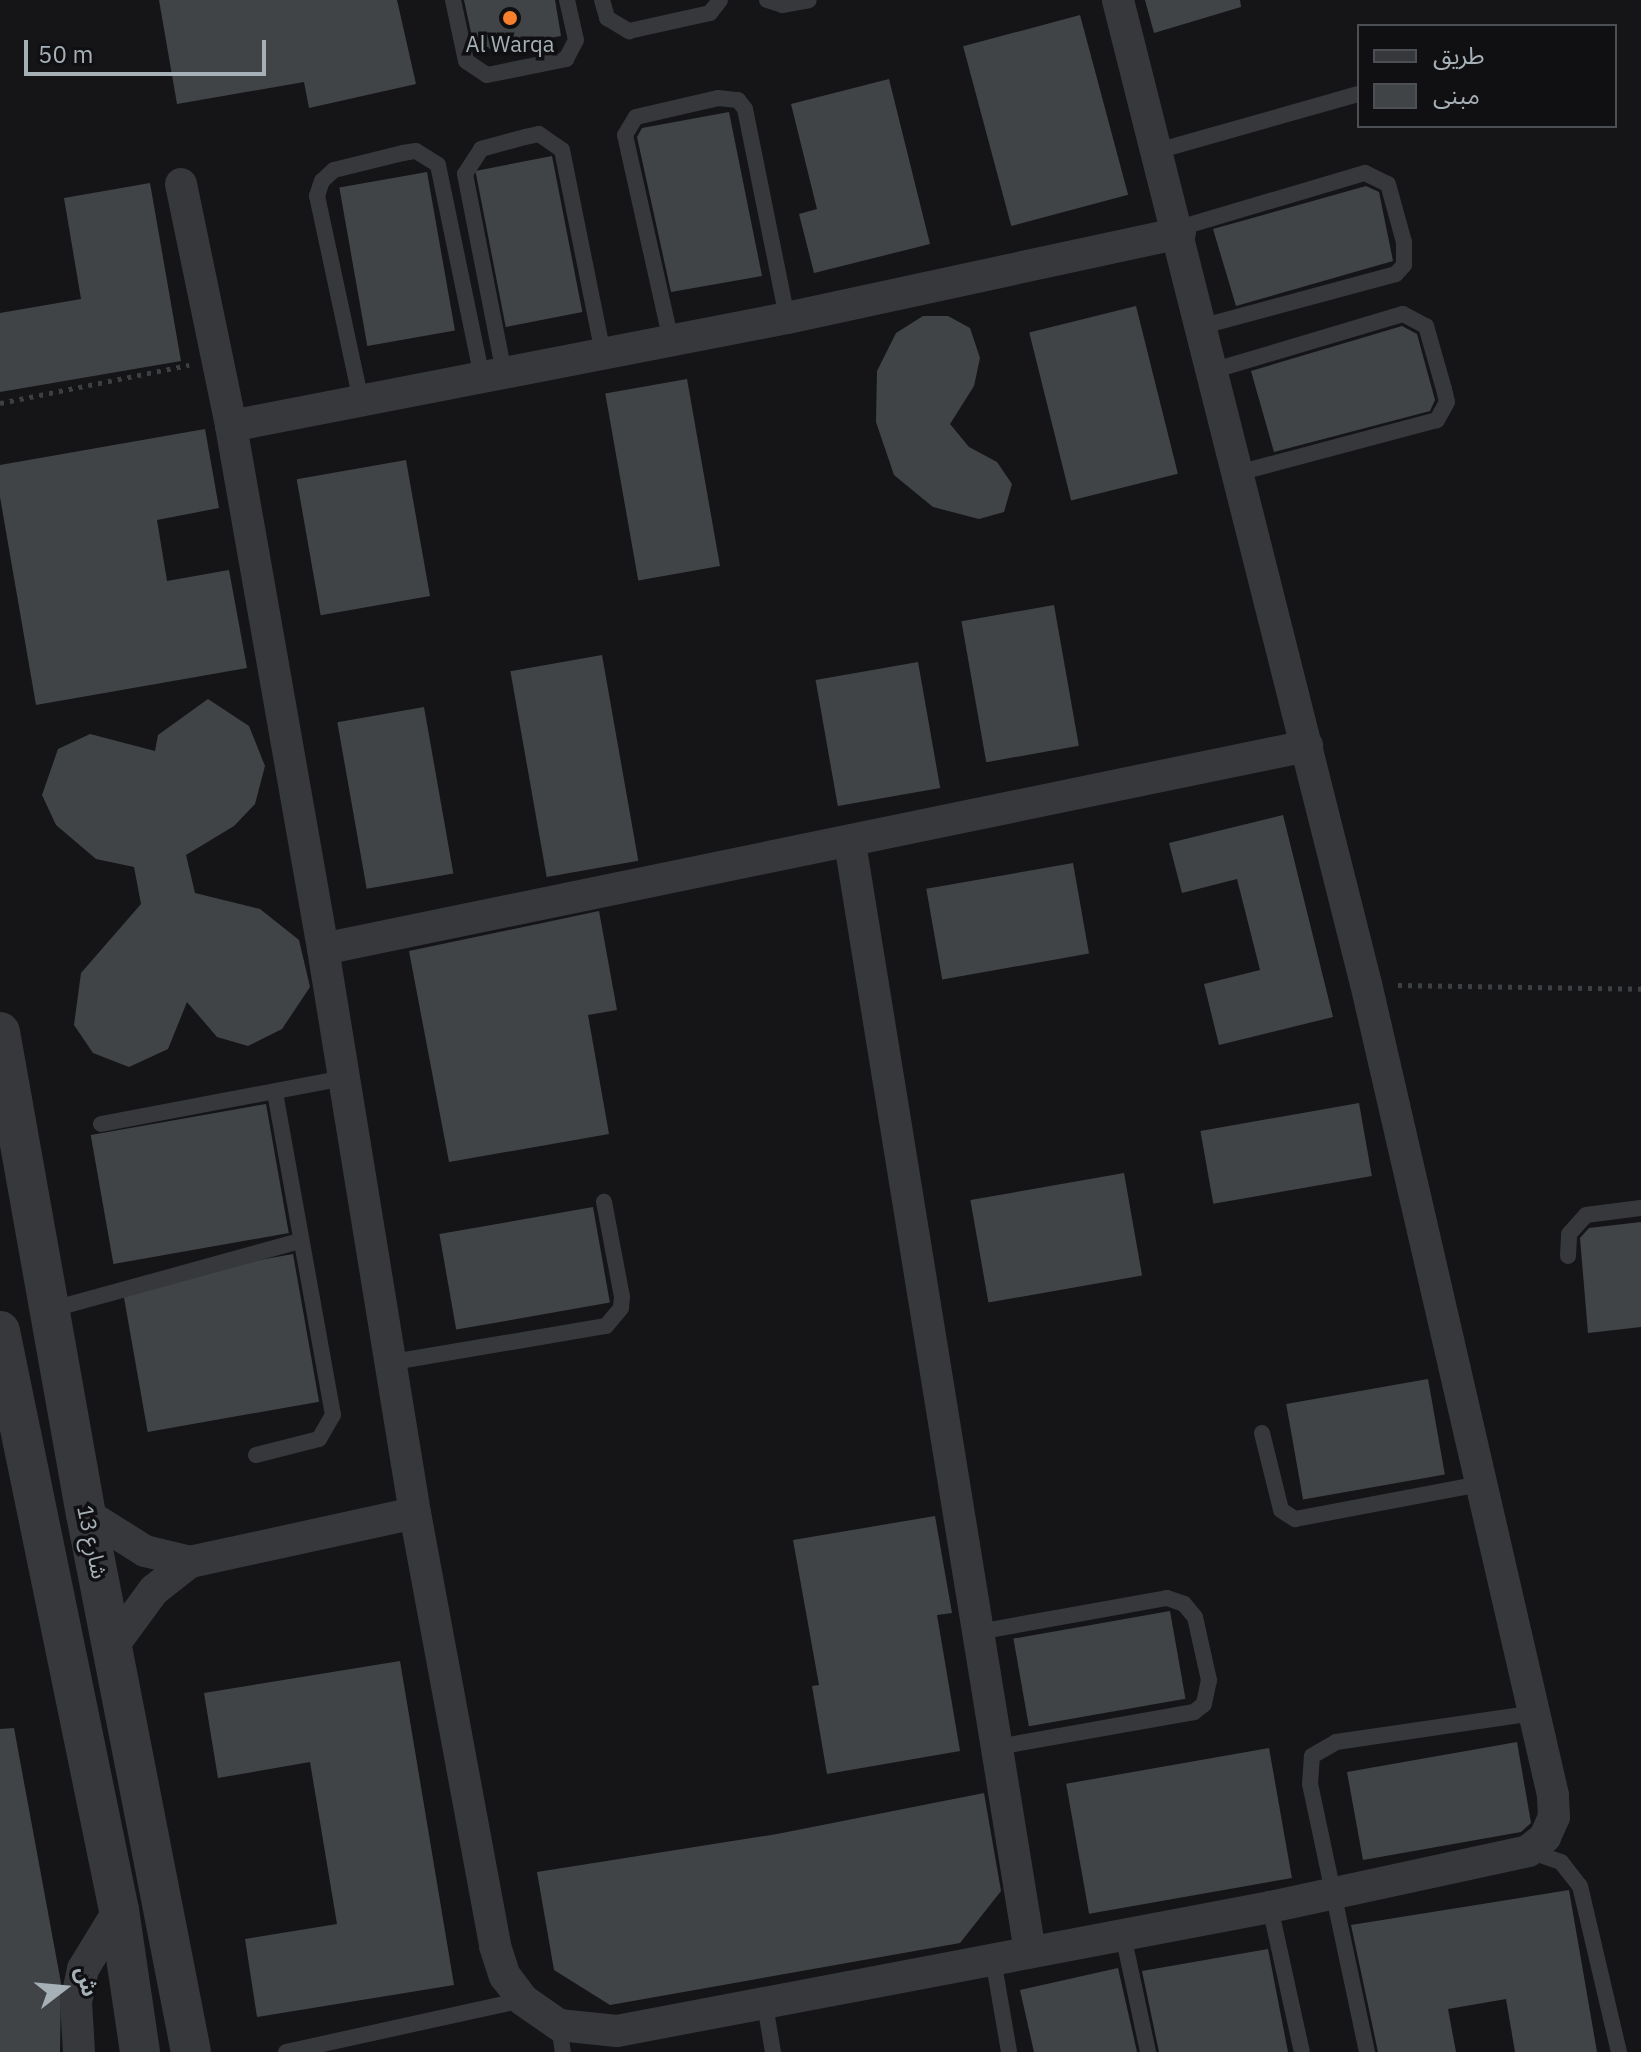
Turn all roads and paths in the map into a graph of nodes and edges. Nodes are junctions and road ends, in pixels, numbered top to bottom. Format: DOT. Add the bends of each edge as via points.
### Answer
graph roads {
  1 [pos="453,0"];
  2 [pos="567,0"];
  3 [pos="602,0"];
  4 [pos="720,0"];
  5 [pos="767,0"];
  6 [pos="809,0"];
  7 [pos="1118,0"];
  8 [pos="1357,95"];
  9 [pos="1157,151"];
  10 [pos="181,184"];
  11 [pos="1179,231"];
  12 [pos="787,318"];
  13 [pos="1203,326"];
  14 [pos="671,341"];
  15 [pos="603,354"];
  16 [pos="217,359"];
  17 [pos="1215,370"];
  18 [pos="493,375"];
  19 [pos="361,401"];
  20 [pos="0,403"];
  21 [pos="231,426"];
  22 [pos="1241,472"];
  23 [pos="1307,746"];
  24 [pos="850,843"];
  25 [pos="323,949"];
  26 [pos="1366,984"];
  27 [pos="1641,989"];
  28 [pos="0,1032"];
  29 [pos="345,1078"];
  30 [pos="275,1093"];
  31 [pos="101,1124"];
  32 [pos="0,1146"];
  33 [pos="604,1202"];
  34 [pos="1641,1208"];
  35 [pos="300,1241"];
  36 [pos="1568,1256"];
  37 [pos="53,1309"];
  38 [pos="0,1331"];
  39 [pos="393,1362"];
  40 [pos="1262,1433"];
  41 [pos="256,1455"];
  42 [pos="1485,1483"];
  43 [pos="415,1513"];
  44 [pos="86,1514"];
  45 [pos="190,1562"];
  46 [pos="978,1632"];
  47 [pos="115,1643"];
  48 [pos="1535,1713"];
  49 [pos="997,1747"];
  50 [pos="1528,1851"];
  51 [pos="1333,1894"];
  52 [pos="1270,1907"];
  53 [pos="119,1910"];
  54 [pos="1123,1935"];
  55 [pos="1030,1952"];
  56 [pos="993,1959"];
  57 [pos="764,1999"];
  58 [pos="523,2000"];
  59 [pos="561,2038"];
  60 [pos="79,2052"];
  61 [pos="140,2052"];
  62 [pos="191,2052"];
  63 [pos="286,2052"];
  64 [pos="773,2052"];
  65 [pos="1009,2052"];
  66 [pos="1148,2052"];
  67 [pos="1302,2052"];
  68 [pos="1367,2052"];
  69 [pos="1619,2052"];
  1 -- 2 [label="lane" via="466,61 487,75 566,59 576,40"];
  3 -- 4 [label="lane" via="607,18 629,31 710,13"];
  5 -- 6 [label="lane" via="782,5"];
  7 -- 9 [label="street"];
  8 -- 9 [label="lane"];
  9 -- 11 [label="street"];
  10 -- 16 [label="street"];
  11 -- 12 [label="street"];
  11 -- 13 [label="street"];
  11 -- 13 [label="lane" via="1365,173 1388,184 1404,242 1404,265 1396,274"];
  12 -- 14 [label="street"];
  12 -- 14 [label="lane" via="745,109 738,100 718,98 636,117 625,135"];
  13 -- 17 [label="street"];
  14 -- 15 [label="street"];
  15 -- 18 [label="street"];
  15 -- 18 [label="lane" via="562,150 539,134 481,149 465,174"];
  16 -- 20 [label="path"];
  16 -- 21 [label="street"];
  17 -- 22 [label="street"];
  17 -- 22 [label="lane" via="1403,314 1426,326 1444,389 1447,402 1437,420"];
  18 -- 19 [label="street"];
  18 -- 19 [label="lane" via="438,165 416,151 403,153 334,170 322,181 317,196"];
  19 -- 21 [label="street"];
  21 -- 25 [label="street"];
  22 -- 23 [label="street"];
  23 -- 24 [label="street"];
  23 -- 26 [label="street"];
  24 -- 25 [label="street"];
  24 -- 46 [label="street"];
  25 -- 29 [label="street"];
  26 -- 27 [label="path"];
  26 -- 42 [label="street"];
  28 -- 37 [label="street, شارع 13"];
  29 -- 30 [label="lane"];
  29 -- 39 [label="street"];
  30 -- 31 [label="lane"];
  30 -- 35 [label="lane"];
  32 -- 37 [label="street" via="23,1252"];
  33 -- 39 [label="lane" via="622,1297 621,1308 606,1326"];
  34 -- 36 [label="lane" via="1586,1215 1569,1234"];
  35 -- 37 [label="lane"];
  35 -- 41 [label="lane" via="333,1415 319,1439"];
  37 -- 44 [label="street, شارع 13"];
  38 -- 53 [label="street" via="19,1464"];
  39 -- 43 [label="street"];
  40 -- 42 [label="lane" via="1281,1510 1295,1519"];
  42 -- 48 [label="street"];
  43 -- 45 [label="street"];
  43 -- 58 [label="street" via="495,1946 505,1976"];
  44 -- 45 [label="street" via="145,1551"];
  44 -- 47 [label="street, شارع 13"];
  45 -- 47 [label="street" via="154,1590"];
  46 -- 49 [label="street"];
  46 -- 49 [label="lane" via="1167,1598 1184,1604 1195,1617 1209,1680 1204,1704 1194,1712"];
  47 -- 62 [label="street, شارع 13"];
  48 -- 50 [label="street" via="1554,1817 1545,1837"];
  48 -- 51 [label="lane" via="1322,1746 1308,1770"];
  49 -- 55 [label="street"];
  50 -- 51 [label="street"];
  50 -- 69 [label="lane" via="1561,1862 1580,1886"];
  51 -- 52 [label="street"];
  51 -- 68 [label="lane"];
  52 -- 54 [label="street"];
  52 -- 67 [label="lane"];
  53 -- 60 [label="street" via="83,1969 76,2002"];
  53 -- 61 [label="street"];
  54 -- 55 [label="street"];
  54 -- 66 [label="lane"];
  55 -- 56 [label="street"];
  56 -- 57 [label="street"];
  56 -- 65 [label="lane"];
  57 -- 59 [label="street"];
  57 -- 64 [label="lane"];
  58 -- 59 [label="street"];
  58 -- 63 [label="lane"];
}
